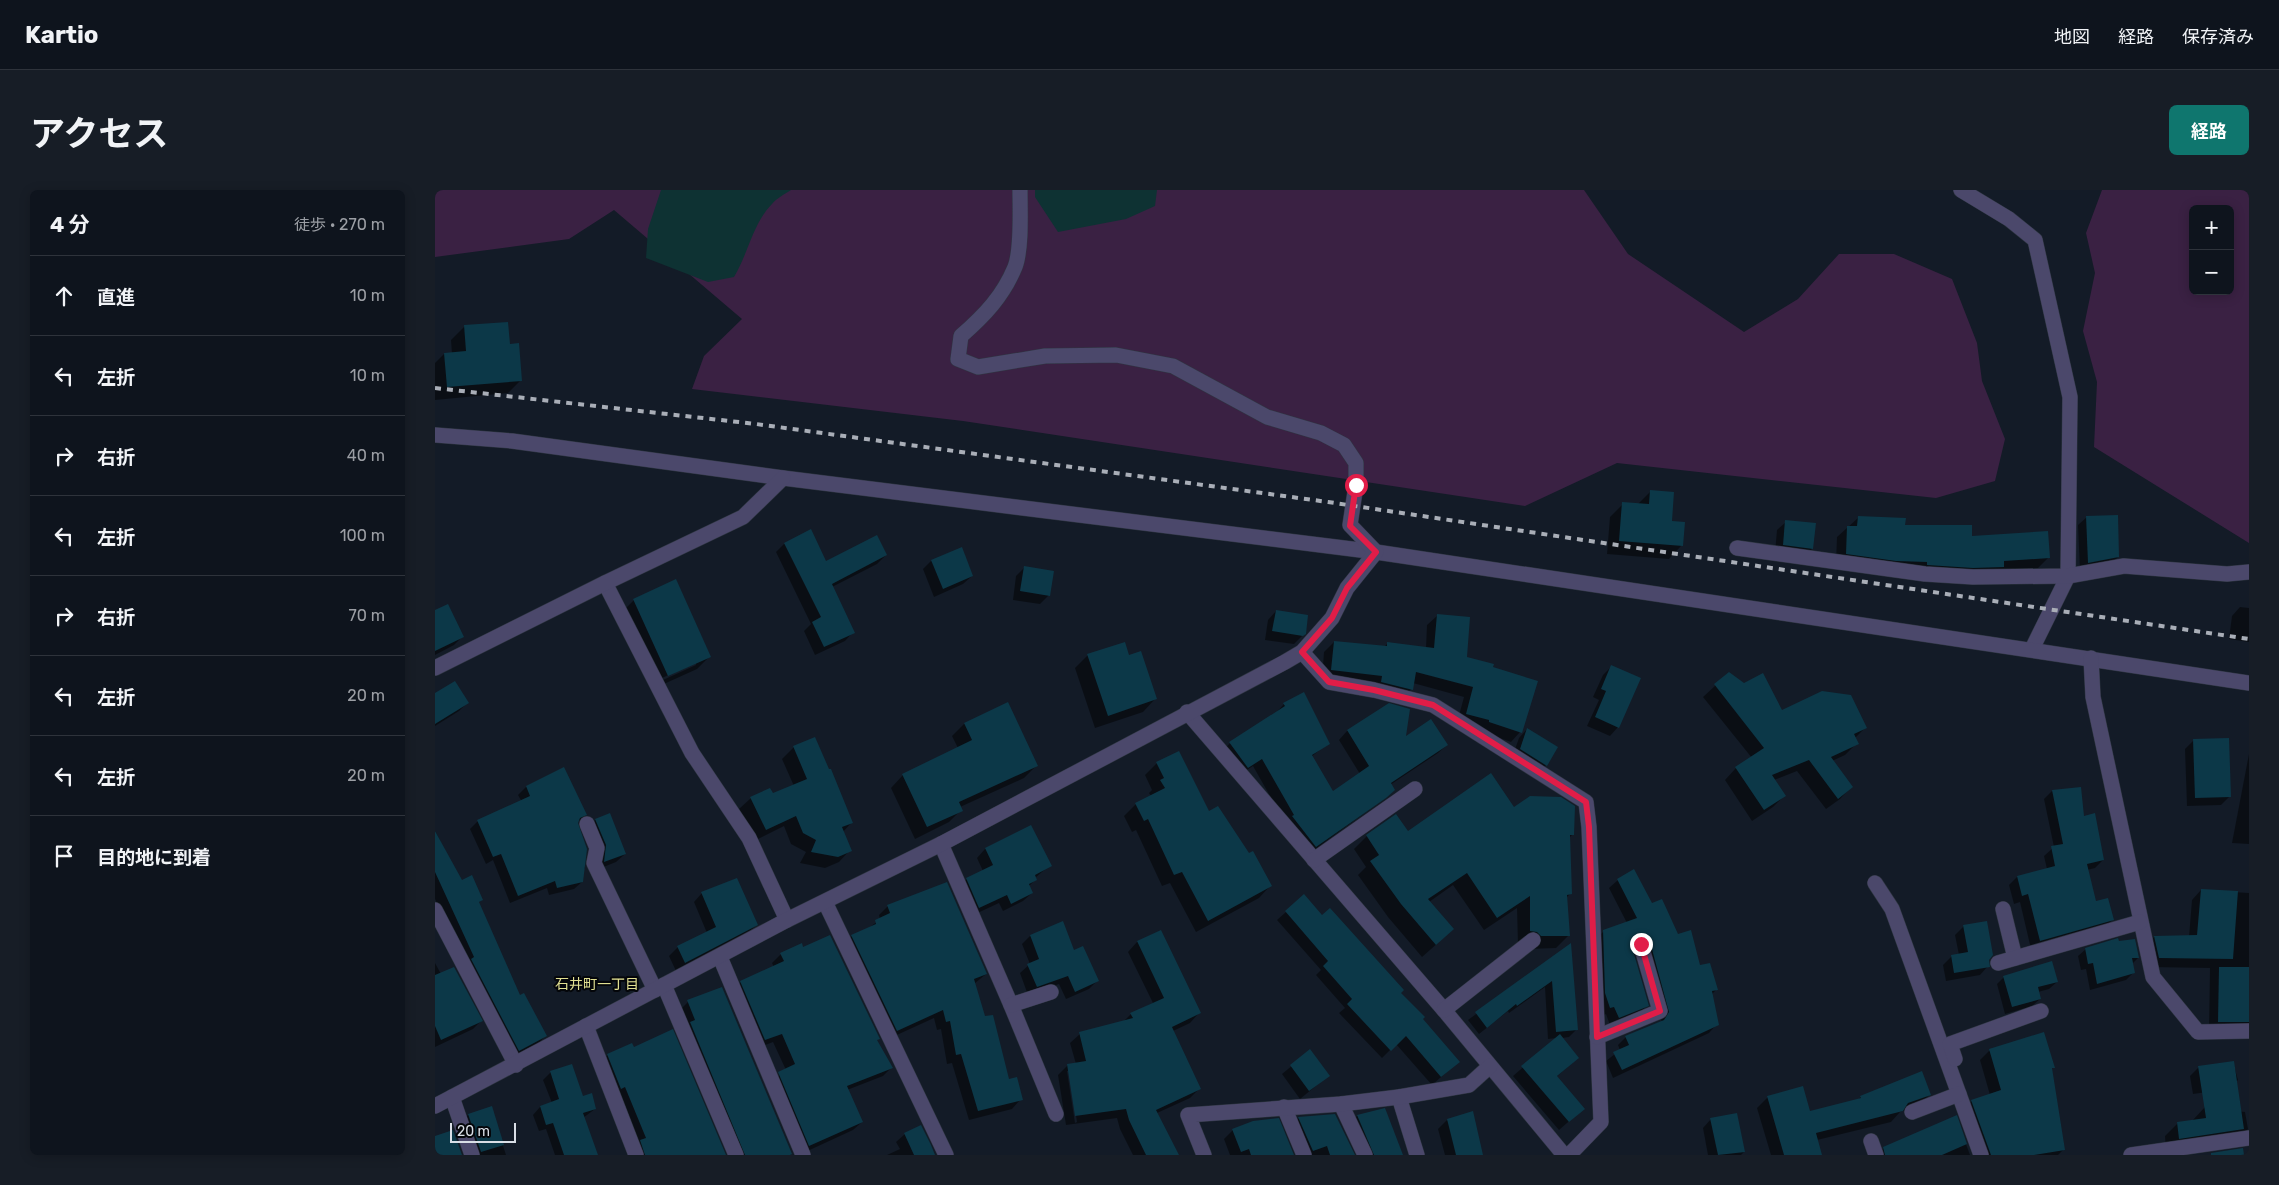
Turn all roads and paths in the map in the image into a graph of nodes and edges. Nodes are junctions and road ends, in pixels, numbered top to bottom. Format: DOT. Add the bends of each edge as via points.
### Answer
graph roads {
  1 [pos="1020,190"];
  2 [pos="1961,190"];
  3 [pos="435,435"];
  4 [pos="783,478"];
  5 [pos="1737,548"];
  6 [pos="1376,552"];
  7 [pos="2249,572"];
  8 [pos="2068,576"];
  9 [pos="605,582"];
  10 [pos="2032,649"];
  11 [pos="1302,652"];
  12 [pos="2091,658"];
  13 [pos="435,668"];
  14 [pos="2249,682"];
  15 [pos="1187,712"];
  16 [pos="1415,789"];
  17 [pos="587,824"];
  18 [pos="941,844"];
  19 [pos="1314,860"];
  20 [pos="1875,883"];
  21 [pos="825,902"];
  22 [pos="2003,909"];
  23 [pos="435,910"];
  24 [pos="787,920"];
  25 [pos="2140,922"];
  26 [pos="1533,940"];
  27 [pos="1641,944"];
  28 [pos="720,958"];
  29 [pos="2015,958"];
  30 [pos="1998,963"];
  31 [pos="660,988"];
  32 [pos="1051,992"];
  33 [pos="1011,1005"];
  34 [pos="1444,1010"];
  35 [pos="2041,1011"];
  36 [pos="586,1026"];
  37 [pos="2249,1032"];
  38 [pos="1597,1037"];
  39 [pos="516,1065"];
  40 [pos="1490,1066"];
  41 [pos="1957,1089"];
  42 [pos="452,1097"];
  43 [pos="1399,1098"];
  44 [pos="1341,1104"];
  45 [pos="435,1106"];
  46 [pos="1284,1107"];
  47 [pos="1911,1112"];
  48 [pos="1056,1114"];
  49 [pos="2249,1136"];
  50 [pos="2171,1152"];
  51 [pos="472,1155"];
  52 [pos="636,1155"];
  53 [pos="736,1155"];
  54 [pos="803,1155"];
  55 [pos="946,1155"];
  56 [pos="1204,1155"];
  57 [pos="1304,1155"];
  58 [pos="1365,1155"];
  59 [pos="1417,1155"];
  60 [pos="1564,1155"];
  61 [pos="1569,1155"];
  62 [pos="1981,1155"];
  63 [pos="2131,1155"];
  1 -- 6 [label="street" via="1021,223 1016,265 989,311 961,336 958,359 978,367 1045,356 1116,355 1173,366 1267,416 1321,433 1345,445 1356,463 1350,526"];
  2 -- 8 [label="street" via="2035,240 2070,397"];
  3 -- 4 [label="street" via="512,441"];
  4 -- 6 [label="street"];
  4 -- 9 [label="street" via="743,517"];
  5 -- 8 [label="street" via="1925,574"];
  6 -- 10 [label="street"];
  6 -- 11 [label="street" via="1347,588 1332,618"];
  7 -- 8 [label="street" via="2227,574 2124,566"];
  8 -- 10 [label="street"];
  9 -- 13 [label="street"];
  9 -- 24 [label="street" via="692,754 749,838"];
  10 -- 12 [label="street"];
  11 -- 15 [label="street"];
  11 -- 38 [label="street" via="1329,682 1433,705 1586,802"];
  12 -- 14 [label="street"];
  12 -- 25 [label="street" via="2093,697"];
  15 -- 18 [label="street"];
  15 -- 19 [label="street"];
  16 -- 19 [label="street"];
  17 -- 31 [label="street" via="597,848 594,863"];
  18 -- 21 [label="street"];
  18 -- 33 [label="street"];
  19 -- 34 [label="street"];
  20 -- 41 [label="street" via="1892,909"];
  21 -- 24 [label="street"];
  21 -- 55 [label="street"];
  22 -- 29 [label="street"];
  23 -- 39 [label="street"];
  24 -- 28 [label="street"];
  25 -- 29 [label="street"];
  25 -- 37 [label="street" via="2153,977 2198,1032"];
  26 -- 34 [label="street"];
  27 -- 38 [label="street" via="1660,1011"];
  28 -- 31 [label="street"];
  28 -- 54 [label="street"];
  29 -- 30 [label="street"];
  31 -- 36 [label="street"];
  31 -- 53 [label="street"];
  32 -- 33 [label="street"];
  33 -- 48 [label="street"];
  34 -- 40 [label="street"];
  35 -- 41 [label="street" via="1950,1044 1963,1081"];
  36 -- 39 [label="street"];
  36 -- 52 [label="street"];
  38 -- 61 [label="street" via="1601,1122"];
  39 -- 42 [label="street"];
  40 -- 43 [label="street" via="1469,1085"];
  40 -- 60 [label="street"];
  41 -- 47 [label="street"];
  41 -- 62 [label="street"];
  42 -- 45 [label="street"];
  42 -- 51 [label="street"];
  43 -- 44 [label="street"];
  43 -- 59 [label="street"];
  44 -- 46 [label="street"];
  44 -- 58 [label="street"];
  46 -- 56 [label="street" via="1188,1115"];
  46 -- 57 [label="street"];
  49 -- 50 [label="street"];
  50 -- 63 [label="street"];
}
